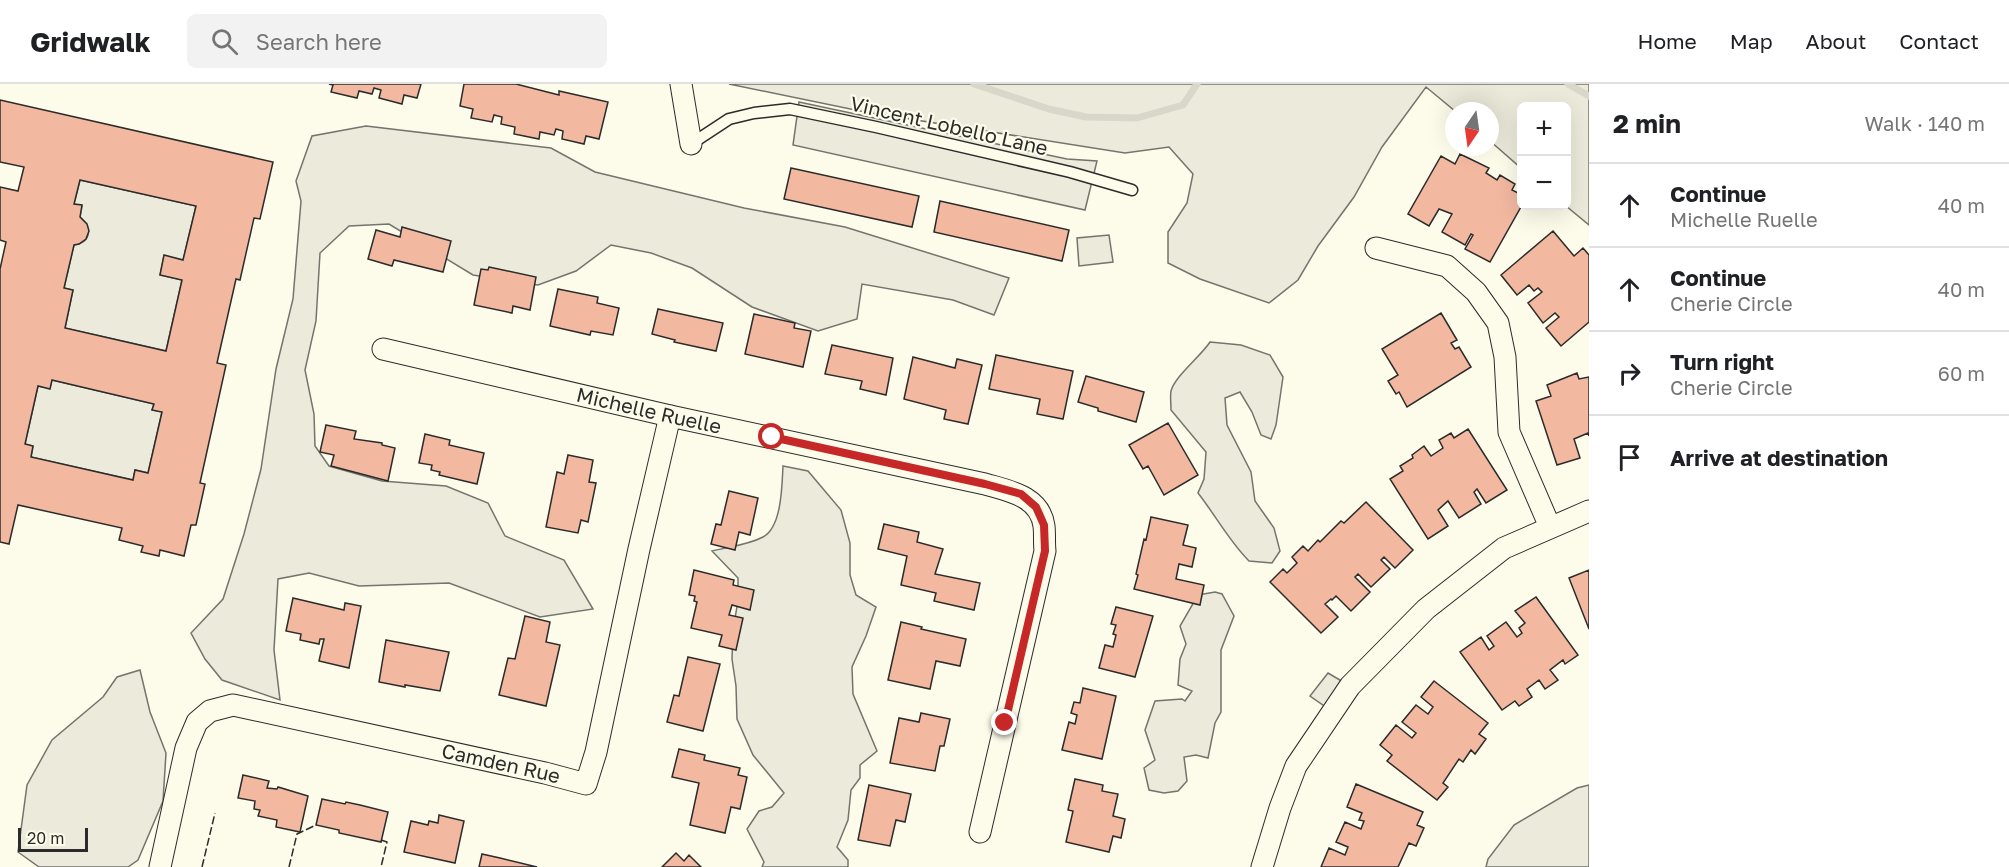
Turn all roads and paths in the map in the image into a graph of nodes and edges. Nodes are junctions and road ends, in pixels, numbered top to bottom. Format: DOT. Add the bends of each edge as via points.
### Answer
graph roads {
  1 [pos="681,84"];
  2 [pos="691,144"];
  3 [pos="1132,190"];
  4 [pos="1376,248"];
  5 [pos="383,348"];
  6 [pos="670,416"];
  7 [pos="1589,511"];
  8 [pos="1550,527"];
  9 [pos="980,832"];
  10 [pos="160,867"];
  11 [pos="1262,867"];
  1 -- 2 [label="street"];
  2 -- 3 [label="lane, Vincent Lobello Lane" via="729,119 790,109"];
  4 -- 8 [label="street" via="1447,266 1476,292 1498,323 1509,432"];
  5 -- 6 [label="street, Michelle Ruelle"];
  6 -- 9 [label="street, Michelle Ruelle" via="985,484 1021,494 1036,507 1044,525 1045,551"];
  6 -- 10 [label="street, Camden Rue" via="586,784 233,705 210,711 197,722 186,748"];
  7 -- 8 [label="street"];
  8 -- 11 [label="street" via="1504,548 1426,609 1350,686 1296,766"];
}
